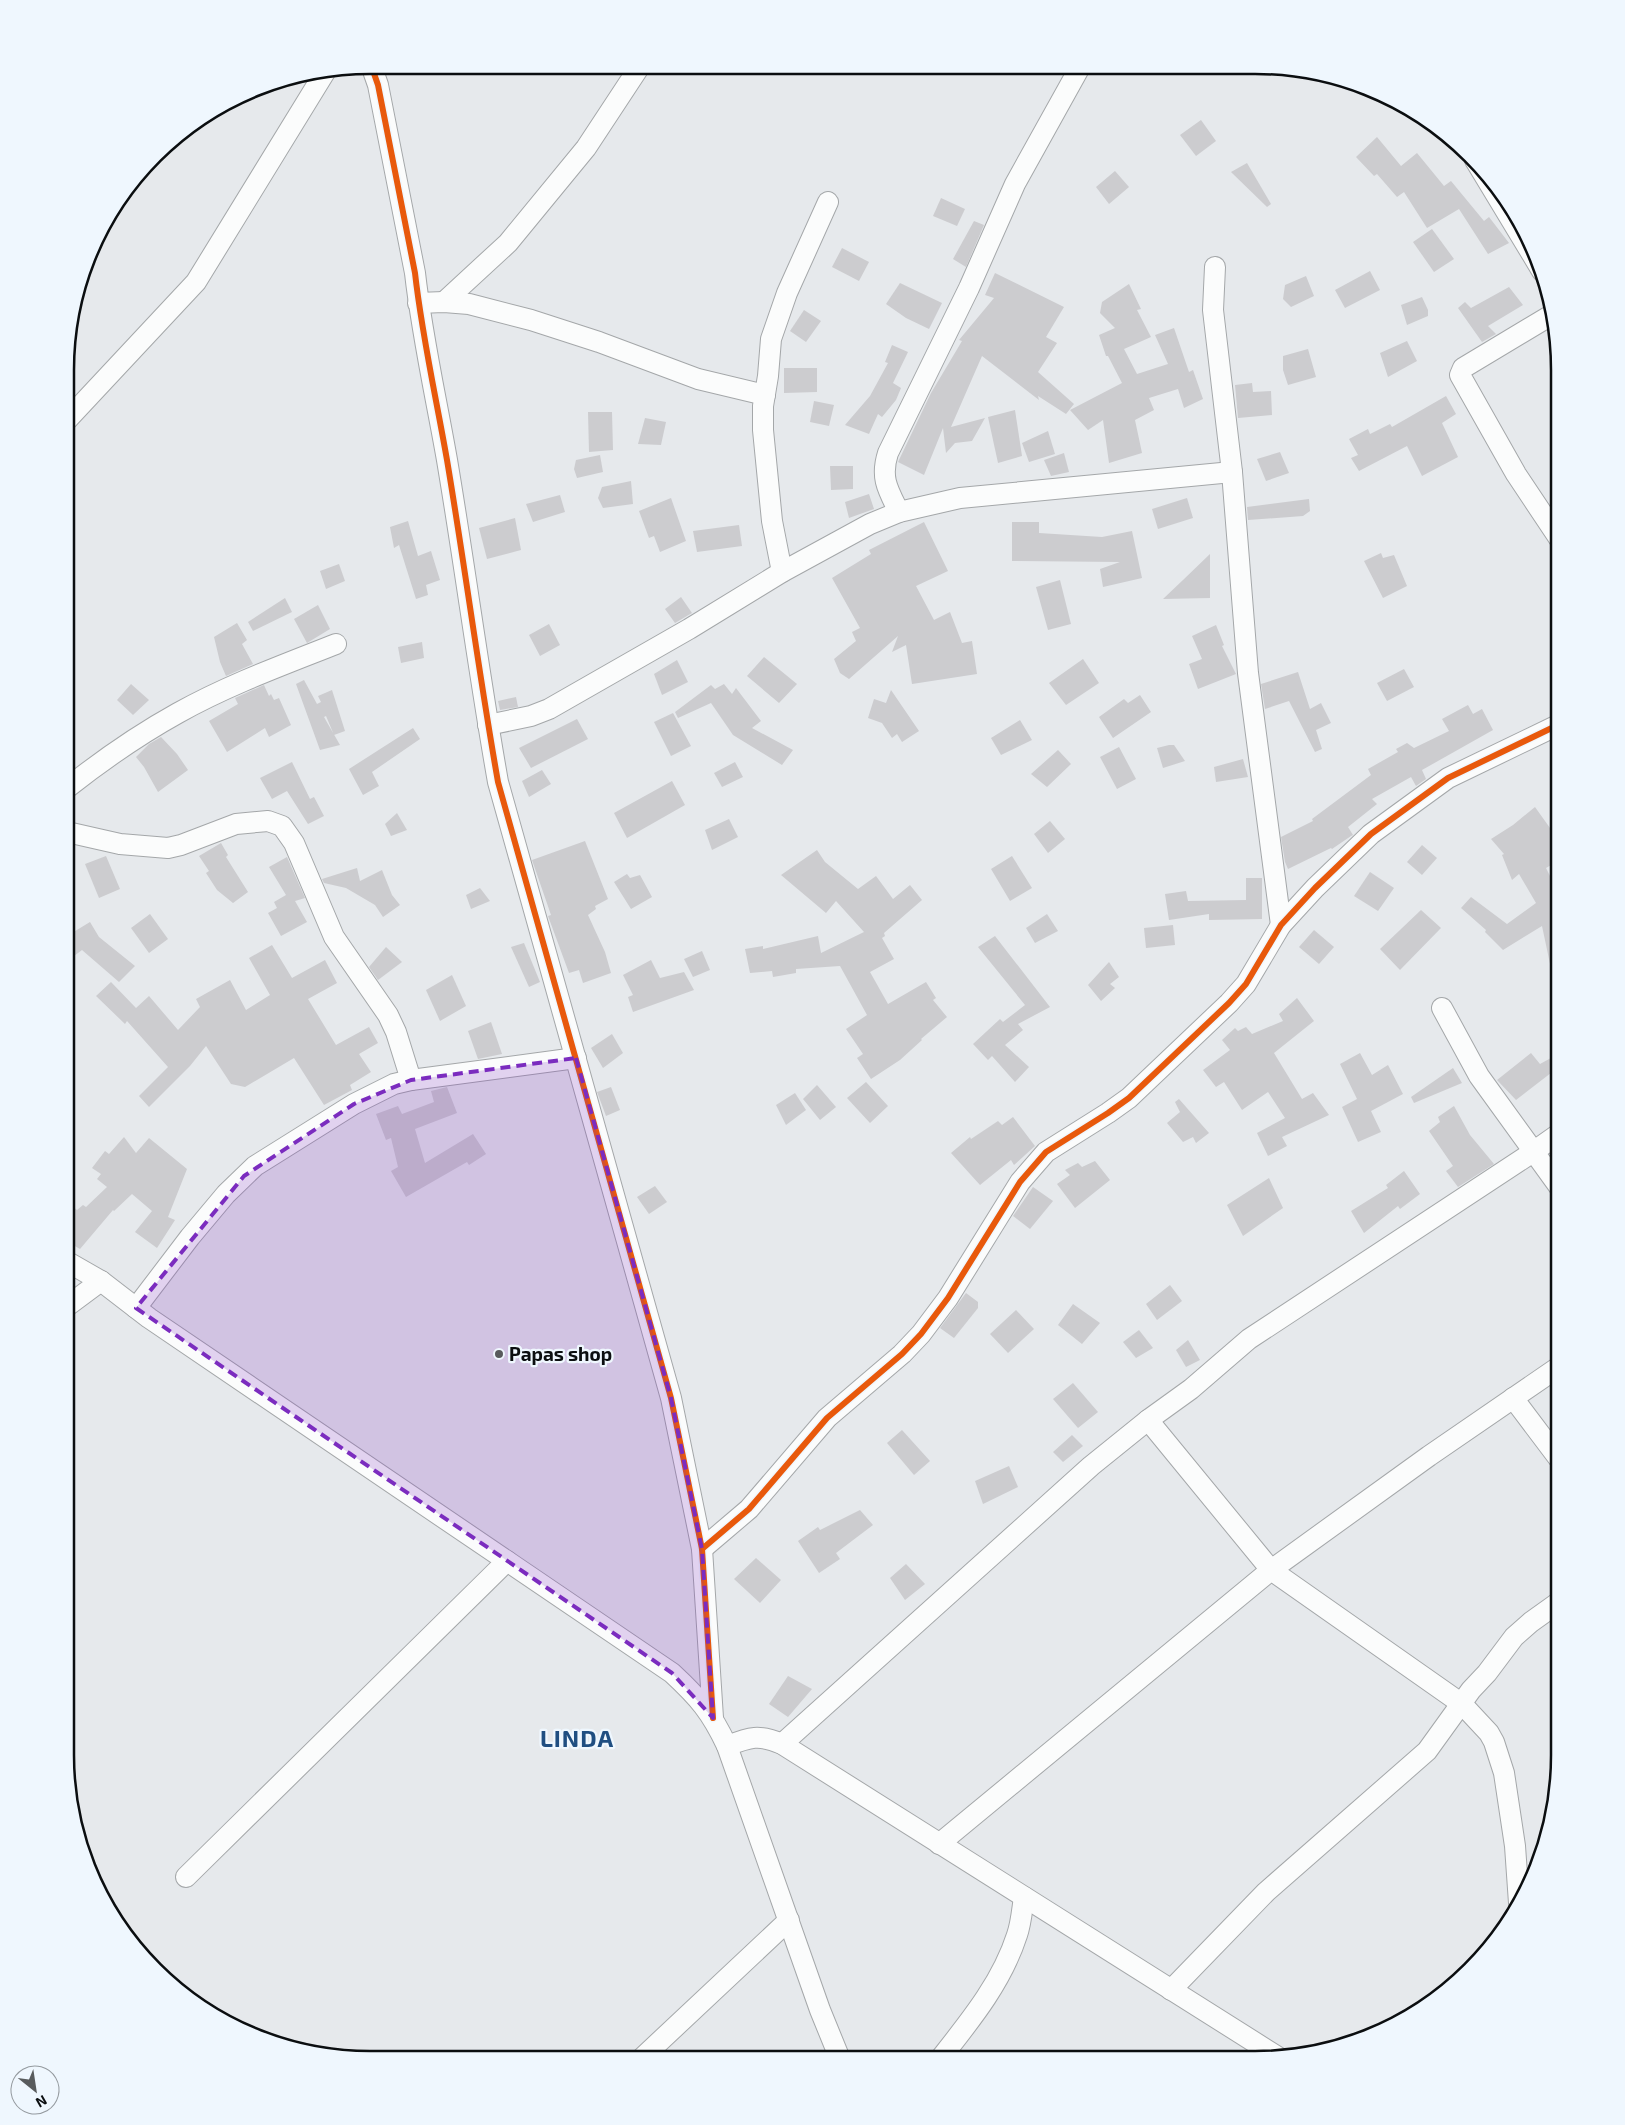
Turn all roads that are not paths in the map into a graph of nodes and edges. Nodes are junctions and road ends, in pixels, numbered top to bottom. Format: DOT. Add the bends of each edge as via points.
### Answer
graph roads {
  1 [pos="374,74"];
  2 [pos="635,74"];
  3 [pos="1076,74"];
  4 [pos="322,77"];
  5 [pos="828,202"];
  6 [pos="1215,267"];
  7 [pos="444,302"];
  8 [pos="418,303"];
  9 [pos="1547,318"];
  10 [pos="765,395"];
  11 [pos="74,414"];
  12 [pos="1232,472"];
  13 [pos="899,512"];
  14 [pos="1551,526"];
  15 [pos="782,572"];
  16 [pos="336,644"];
  17 [pos="488,725"];
  18 [pos="1551,728"];
  19 [pos="74,783"];
  20 [pos="74,834"];
  21 [pos="1281,925"];
  22 [pos="1442,1008"];
  23 [pos="576,1058"];
  24 [pos="411,1080"];
  25 [pos="1551,1139"];
  26 [pos="1533,1152"];
  27 [pos="1551,1176"];
  28 [pos="74,1266"];
  29 [pos="101,1282"];
  30 [pos="74,1301"];
  31 [pos="136,1308"];
  32 [pos="1551,1372"];
  33 [pos="1513,1398"];
  34 [pos="1148,1420"];
  35 [pos="1551,1447"];
  36 [pos="702,1549"];
  37 [pos="507,1561"];
  38 [pos="1271,1570"];
  39 [pos="1551,1608"];
  40 [pos="1462,1704"];
  41 [pos="713,1718"];
  42 [pos="782,1744"];
  43 [pos="727,1746"];
  44 [pos="940,1844"];
  45 [pos="186,1876"];
  46 [pos="1518,1892"];
  47 [pos="1024,1897"];
  48 [pos="789,1920"];
  49 [pos="1171,1990"];
  50 [pos="649,2051"];
  51 [pos="837,2051"];
  52 [pos="946,2051"];
  53 [pos="1268,2051"];
  1 -- 8 [label="street" via="415,273"];
  2 -- 7 [label="street" via="586,148 514,236"];
  3 -- 13 [label="street" via="1016,184 970,288 888,453 884,474"];
  4 -- 11 [label="street" via="196,282"];
  5 -- 10 [label="street" via="786,293 773,330"];
  6 -- 12 [label="street" via="1212,310"];
  7 -- 8 [label="street"];
  7 -- 10 [label="street" via="469,304 531,320 698,378"];
  8 -- 17 [label="street" via="447,461"];
  9 -- 14 [label="street" via="1463,368 1460,373 1516,474"];
  10 -- 15 [label="street" via="766,473"];
  12 -- 13 [label="street" via="960,498"];
  12 -- 21 [label="street" via="1248,673"];
  13 -- 15 [label="street" via="870,524"];
  15 -- 17 [label="street" via="549,708 531,716"];
  16 -- 19 [label="street" via="253,677 177,713"];
  17 -- 23 [label="street" via="498,782"];
  18 -- 21 [label="street" via="1456,774 1420,798 1371,834 1314,888"];
  20 -- 24 [label="street" via="120,844 168,848 236,824 268,821 282,826 294,843 334,937 388,1015"];
  21 -- 36 [label="street" via="1246,984 1229,1002 1128,1098 1046,1152 1032,1166 948,1298 921,1334 827,1418 749,1509"];
  22 -- 26 [label="street" via="1479,1076"];
  23 -- 24 [label="street"];
  23 -- 36 [label="street" via="671,1398"];
  24 -- 31 [label="street" via="394,1084 354,1104 255,1166 226,1194"];
  25 -- 26 [label="street"];
  26 -- 27 [label="street"];
  26 -- 34 [label="street" via="1249,1339"];
  28 -- 29 [label="street"];
  29 -- 30 [label="street"];
  29 -- 31 [label="street"];
  31 -- 37 [label="street"];
  32 -- 33 [label="street"];
  33 -- 35 [label="street"];
  33 -- 38 [label="street"];
  34 -- 38 [label="street"];
  34 -- 42 [label="street" via="1020,1528"];
  36 -- 41 [label="street"];
  37 -- 41 [label="street" via="672,1673 695,1694"];
  37 -- 45 [label="street"];
  38 -- 40 [label="street"];
  38 -- 44 [label="street"];
  39 -- 40 [label="street" via="1514,1637"];
  40 -- 46 [label="street" via="1489,1733 1504,1773"];
  40 -- 49 [label="street" via="1427,1750 1266,1892"];
  41 -- 43 [label="street"];
  42 -- 43 [label="street" via="762,1737 750,1737"];
  42 -- 44 [label="street"];
  43 -- 48 [label="street"];
  44 -- 47 [label="street"];
  47 -- 49 [label="street"];
  47 -- 52 [label="street" via="1018,1934 1005,1964 993,1987"];
  48 -- 50 [label="street"];
  48 -- 51 [label="street"];
  49 -- 53 [label="street"];
}
